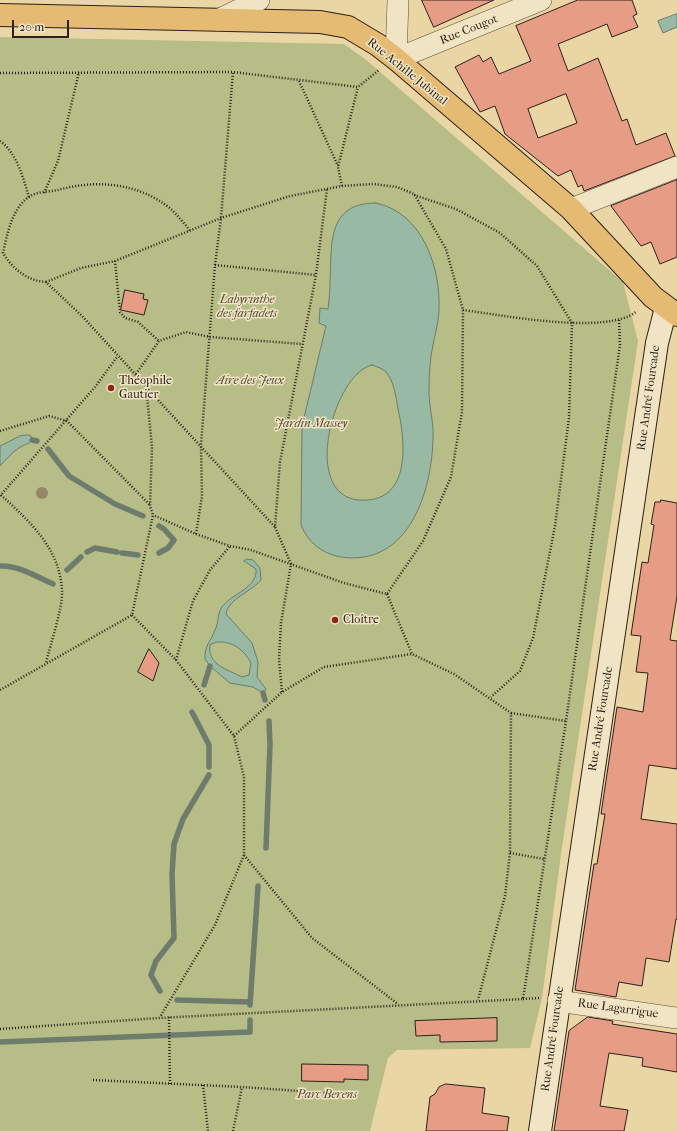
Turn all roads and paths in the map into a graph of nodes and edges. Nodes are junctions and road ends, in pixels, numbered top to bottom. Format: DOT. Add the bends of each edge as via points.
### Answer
graph roads {
  1 [pos="259,0"];
  2 [pos="398,0"];
  3 [pos="541,0"];
  4 [pos="0,15"];
  5 [pos="218,20"];
  6 [pos="396,59"];
  7 [pos="79,72"];
  8 [pos="233,72"];
  9 [pos="0,74"];
  10 [pos="372,74"];
  11 [pos="299,81"];
  12 [pos="358,87"];
  13 [pos="0,141"];
  14 [pos="338,166"];
  15 [pos="677,167"];
  16 [pos="342,186"];
  17 [pos="327,189"];
  18 [pos="44,193"];
  19 [pos="414,194"];
  20 [pos="29,197"];
  21 [pos="571,209"];
  22 [pos="221,218"];
  23 [pos="191,232"];
  24 [pos="1,254"];
  25 [pos="115,261"];
  26 [pos="215,265"];
  27 [pos="316,274"];
  28 [pos="46,282"];
  29 [pos="666,307"];
  30 [pos="463,310"];
  31 [pos="619,320"];
  32 [pos="572,323"];
  33 [pos="210,337"];
  34 [pos="159,341"];
  35 [pos="302,344"];
  36 [pos="117,356"];
  37 [pos="136,374"];
  38 [pos="146,386"];
  39 [pos="67,421"];
  40 [pos="0,431"];
  41 [pos="201,445"];
  42 [pos="0,496"];
  43 [pos="150,506"];
  44 [pos="153,515"];
  45 [pos="275,527"];
  46 [pos="196,534"];
  47 [pos="230,546"];
  48 [pos="291,564"];
  49 [pos="387,594"];
  50 [pos="132,615"];
  51 [pos="412,654"];
  52 [pos="176,660"];
  53 [pos="46,664"];
  54 [pos="0,690"];
  55 [pos="282,692"];
  56 [pos="491,697"];
  57 [pos="511,713"];
  58 [pos="566,721"];
  59 [pos="234,736"];
  60 [pos="510,853"];
  61 [pos="244,855"];
  62 [pos="544,859"];
  63 [pos="478,1000"];
  64 [pos="558,1001"];
  65 [pos="398,1004"];
  66 [pos="169,1017"];
  67 [pos="159,1018"];
  68 [pos="677,1018"];
  69 [pos="0,1029"];
  70 [pos="93,1080"];
  71 [pos="170,1084"];
  72 [pos="203,1085"];
  73 [pos="242,1087"];
  74 [pos="357,1095"];
  75 [pos="208,1131"];
  76 [pos="234,1131"];
  77 [pos="540,1131"];
  1 -- 5 [label="street"];
  2 -- 6 [label="street"];
  3 -- 6 [label="street, Rue Cougot"];
  4 -- 5 [label="main road, Rue Achille Jubinal"];
  5 -- 6 [label="main road, Rue Achille Jubinal" via="320,22 348,27"];
  6 -- 21 [label="main road, Rue Achille Jubinal"];
  7 -- 8 [label="path"];
  7 -- 9 [label="path"];
  7 -- 18 [label="path" via="58,161"];
  8 -- 11 [label="path"];
  8 -- 22 [label="path"];
  10 -- 12 [label="path"];
  11 -- 12 [label="path"];
  11 -- 14 [label="path"];
  12 -- 14 [label="path"];
  13 -- 20 [label="path" via="6,145 19,167"];
  14 -- 16 [label="path"];
  15 -- 21 [label="street"];
  16 -- 17 [label="path"];
  16 -- 19 [label="path" via="391,186"];
  17 -- 22 [label="path" via="290,196"];
  17 -- 27 [label="path"];
  18 -- 20 [label="path"];
  18 -- 23 [label="path" via="79,184 120,186 142,192 170,209"];
  19 -- 30 [label="path" via="446,249"];
  19 -- 32 [label="path" via="456,209 500,233 537,266"];
  20 -- 24 [label="path" via="18,209"];
  21 -- 29 [label="main road, Rue Achille Jubinal"];
  22 -- 23 [label="path"];
  22 -- 26 [label="path"];
  23 -- 25 [label="path"];
  24 -- 28 [label="path" via="20,273 38,282"];
  25 -- 28 [label="path" via="81,268"];
  25 -- 34 [label="path" via="120,312 125,318 138,322"];
  26 -- 27 [label="path"];
  26 -- 33 [label="path"];
  27 -- 35 [label="path"];
  28 -- 36 [label="path" via="82,316"];
  29 -- 31 [label="path"];
  29 -- 64 [label="street, Rue André Fourcade" via="657,343"];
  30 -- 32 [label="path"];
  30 -- 49 [label="path" via="462,412 450,477 423,541"];
  31 -- 32 [label="path"];
  31 -- 58 [label="path" via="620,345"];
  32 -- 56 [label="path" via="569,418 555,526 533,638 520,671"];
  33 -- 34 [label="path" via="186,332"];
  33 -- 35 [label="path"];
  33 -- 41 [label="path"];
  34 -- 37 [label="path"];
  35 -- 45 [label="path" via="280,462"];
  36 -- 37 [label="path"];
  36 -- 39 [label="path" via="96,387"];
  37 -- 38 [label="path"];
  38 -- 41 [label="path"];
  38 -- 43 [label="path" via="152,447"];
  39 -- 40 [label="path" via="49,416"];
  39 -- 42 [label="path"];
  39 -- 43 [label="path"];
  41 -- 45 [label="path"];
  41 -- 46 [label="path" via="202,496"];
  42 -- 53 [label="path" via="27,519 50,546 58,569 62,592"];
  43 -- 44 [label="path"];
  44 -- 46 [label="path"];
  44 -- 50 [label="path"];
  45 -- 48 [label="path"];
  46 -- 47 [label="path"];
  47 -- 48 [label="path" via="251,550"];
  47 -- 52 [label="path" via="210,570 193,601"];
  48 -- 49 [label="path" via="344,583"];
  48 -- 55 [label="path" via="281,623 279,660"];
  49 -- 51 [label="path"];
  50 -- 52 [label="path"];
  50 -- 53 [label="path"];
  51 -- 55 [label="path" via="324,667"];
  51 -- 56 [label="path" via="454,674"];
  52 -- 59 [label="path"];
  53 -- 54 [label="path"];
  55 -- 59 [label="path"];
  56 -- 57 [label="path"];
  57 -- 58 [label="path"];
  57 -- 60 [label="path"];
  58 -- 62 [label="path"];
  59 -- 61 [label="path" via="244,777"];
  60 -- 62 [label="path"];
  60 -- 63 [label="path" via="505,896"];
  61 -- 65 [label="path" via="312,938"];
  61 -- 67 [label="path" via="215,924"];
  62 -- 63 [label="path" via="523,999"];
  63 -- 65 [label="path"];
  64 -- 68 [label="street, Rue Lagarrigue"];
  64 -- 77 [label="street, Rue André Fourcade"];
  65 -- 66 [label="path"];
  66 -- 67 [label="path"];
  66 -- 71 [label="path"];
  67 -- 69 [label="path"];
  70 -- 71 [label="path"];
  71 -- 72 [label="path"];
  72 -- 73 [label="path"];
  72 -- 75 [label="path"];
  73 -- 74 [label="path"];
  73 -- 76 [label="path"];
}
